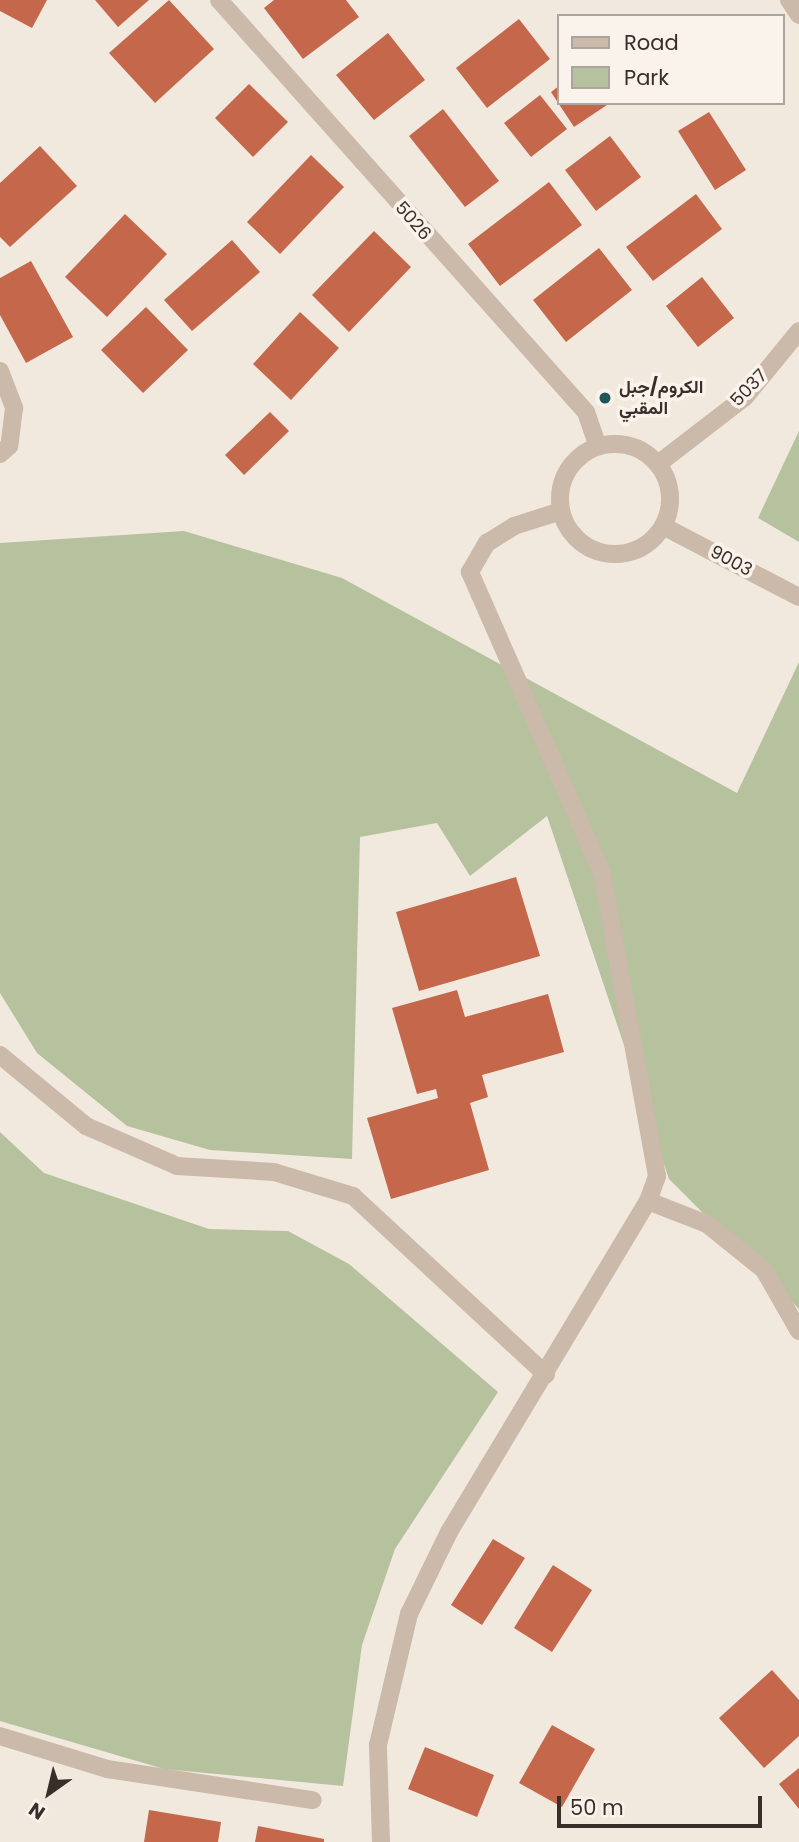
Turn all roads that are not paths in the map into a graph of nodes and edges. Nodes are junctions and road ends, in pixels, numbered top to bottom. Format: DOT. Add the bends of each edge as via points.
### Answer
graph roads {
  1 [pos="219,0"];
  2 [pos="789,0"];
  3 [pos="799,15"];
  4 [pos="799,331"];
  5 [pos="0,371"];
  6 [pos="598,446"];
  7 [pos="0,454"];
  8 [pos="658,464"];
  9 [pos="561,511"];
  10 [pos="663,526"];
  11 [pos="799,597"];
  12 [pos="0,1055"];
  13 [pos="648,1201"];
  14 [pos="799,1331"];
  15 [pos="545,1375"];
  16 [pos="0,1737"];
  17 [pos="313,1800"];
  18 [pos="381,1842"];
  1 -- 6 [label="street, 5026" via="586,412"];
  2 -- 3 [label="street"];
  4 -- 8 [label="street, 5037" via="745,397"];
  5 -- 7 [label="street" via="14,408 9,446"];
  6 -- 8 [label="street" via="631,446"];
  6 -- 9 [label="street" via="564,479"];
  8 -- 10 [label="street" via="670,495"];
  9 -- 10 [label="street" via="578,539 607,553 639,548"];
  9 -- 13 [label="street" via="514,526 486,543 470,572 601,873 657,1176"];
  10 -- 11 [label="street, 9003"];
  12 -- 15 [label="street" via="86,1126 177,1166 274,1172 353,1196"];
  13 -- 14 [label="street" via="707,1224 764,1270"];
  13 -- 15 [label="street"];
  15 -- 18 [label="street" via="449,1532 409,1614 378,1745"];
  16 -- 17 [label="street" via="107,1769"];
}
